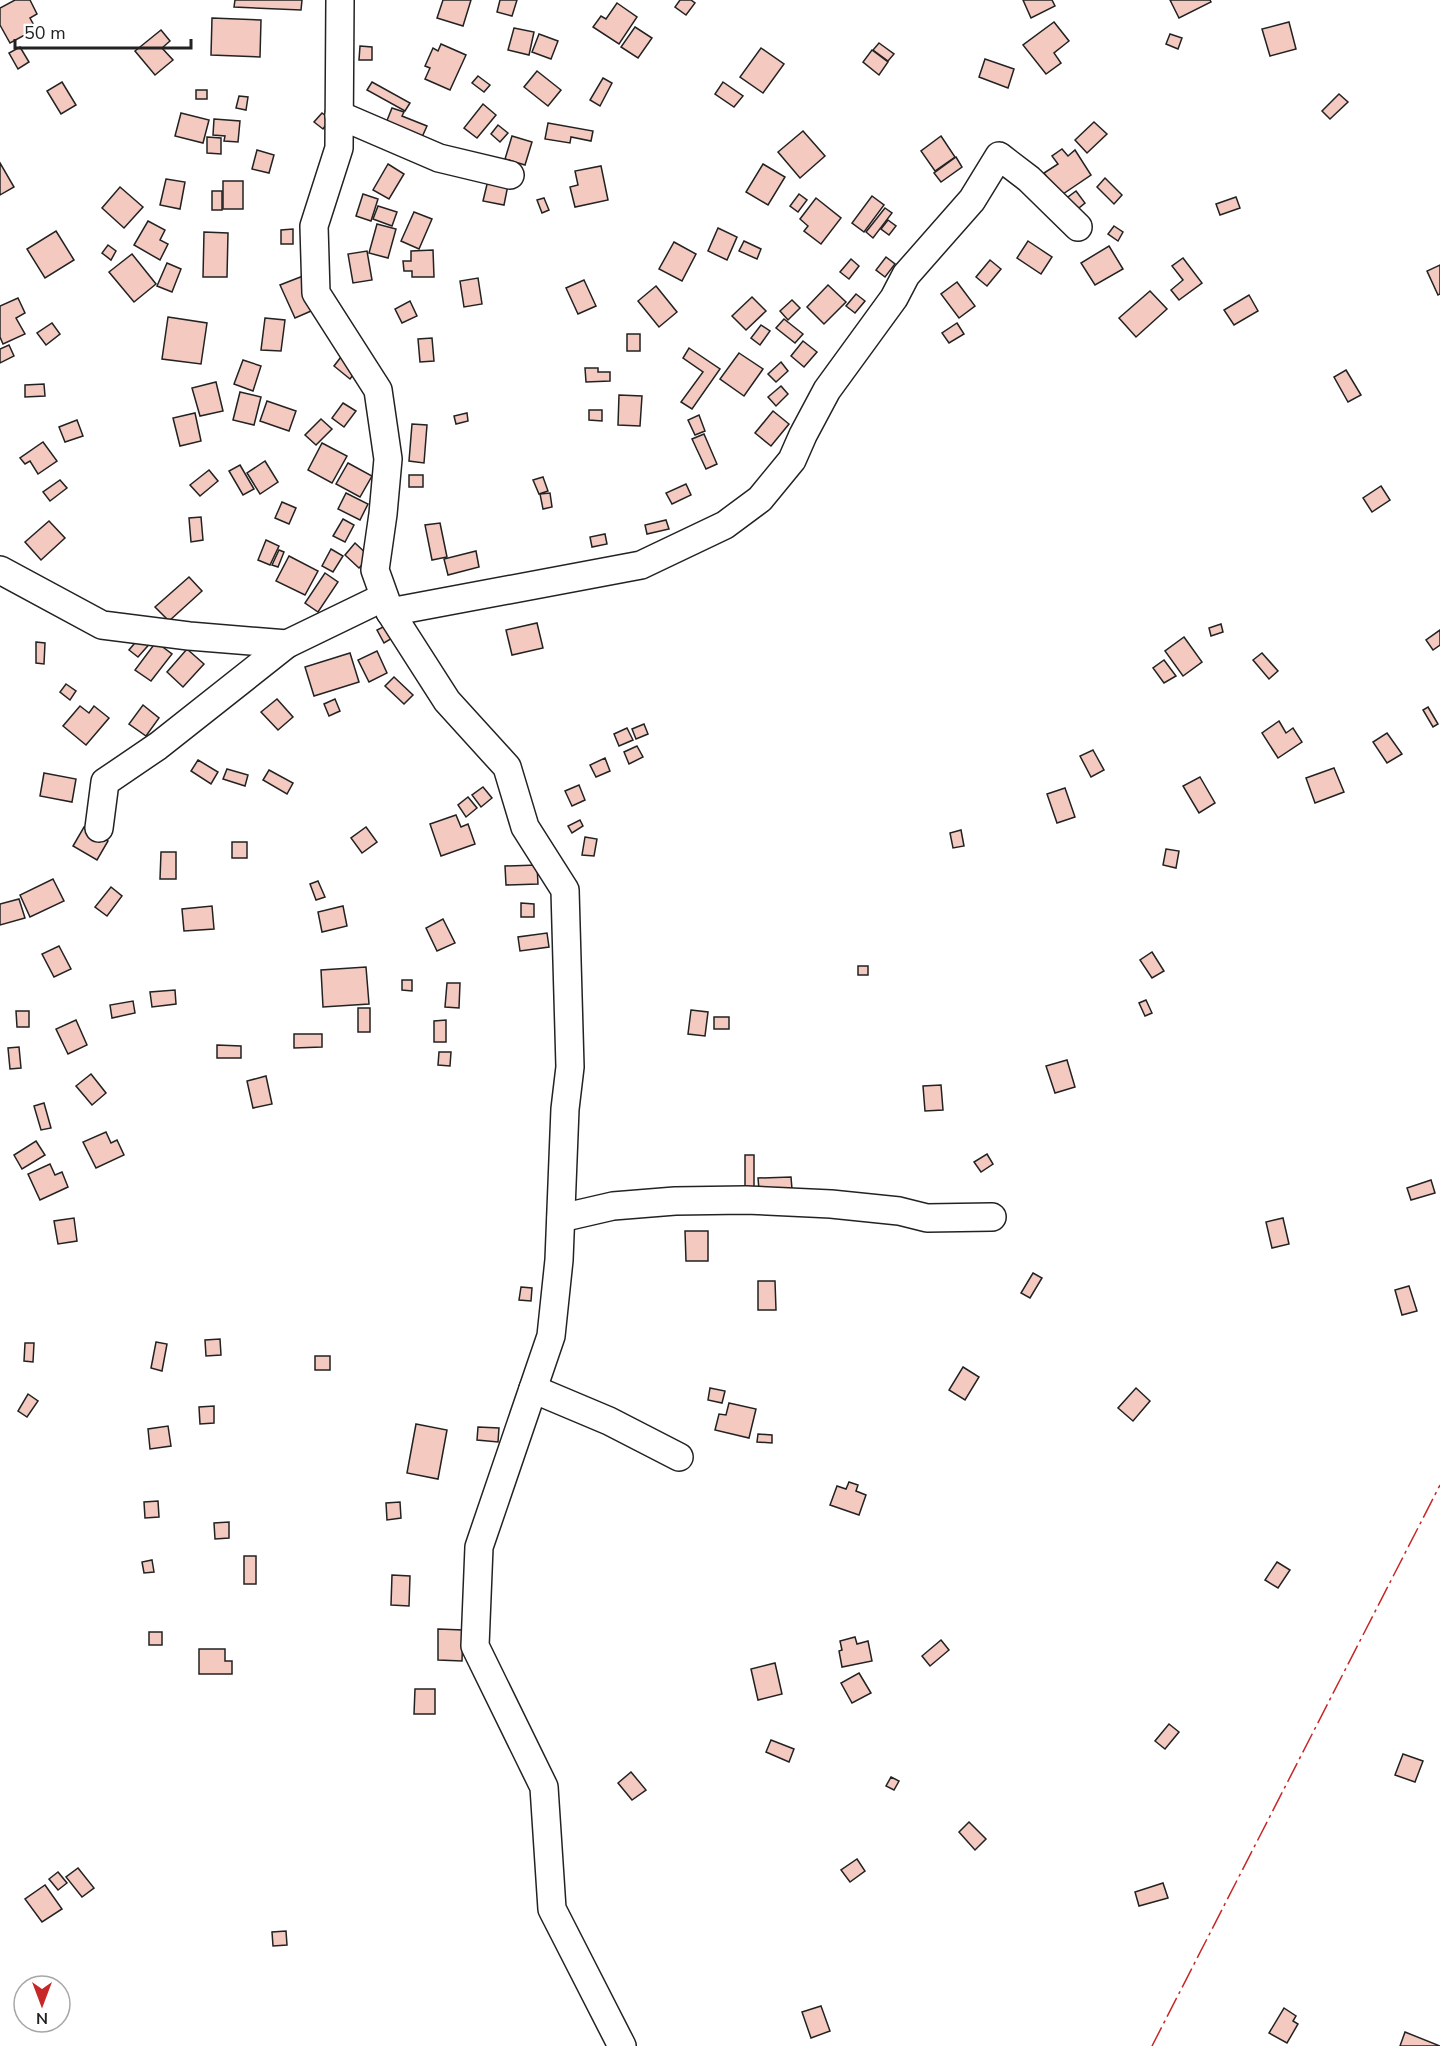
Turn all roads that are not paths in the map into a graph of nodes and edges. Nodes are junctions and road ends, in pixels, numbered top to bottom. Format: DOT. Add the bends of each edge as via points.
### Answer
graph roads {
  1 [pos="340,0"];
  2 [pos="339,115"];
  3 [pos="510,175"];
  4 [pos="1078,227"];
  5 [pos="0,570"];
  6 [pos="387,605"];
  7 [pos="287,644"];
  8 [pos="99,828"];
  9 [pos="992,1217"];
  10 [pos="561,1218"];
  11 [pos="533,1389"];
  12 [pos="679,1457"];
  13 [pos="622,2046"];
  1 -- 2 [label="street"];
  2 -- 3 [label="street" via="439,158"];
  2 -- 6 [label="street" via="339,148 314,226 316,293 378,390 388,459 375,570"];
  4 -- 6 [label="street" via="999,156 972,200 906,275 894,298 827,390 792,460 760,499 724,525 641,565"];
  5 -- 7 [label="street" via="102,625"];
  6 -- 7 [label="street"];
  6 -- 10 [label="street" via="447,701 507,767 525,827 565,890 570,1067"];
  7 -- 8 [label="street" via="158,746 105,782"];
  9 -- 10 [label="street" via="927,1218 831,1204 746,1200 613,1206"];
  10 -- 11 [label="street" via="551,1336"];
  11 -- 12 [label="street" via="609,1421"];
  11 -- 13 [label="street" via="479,1547 475,1646 544,1787 552,1909"];
}
